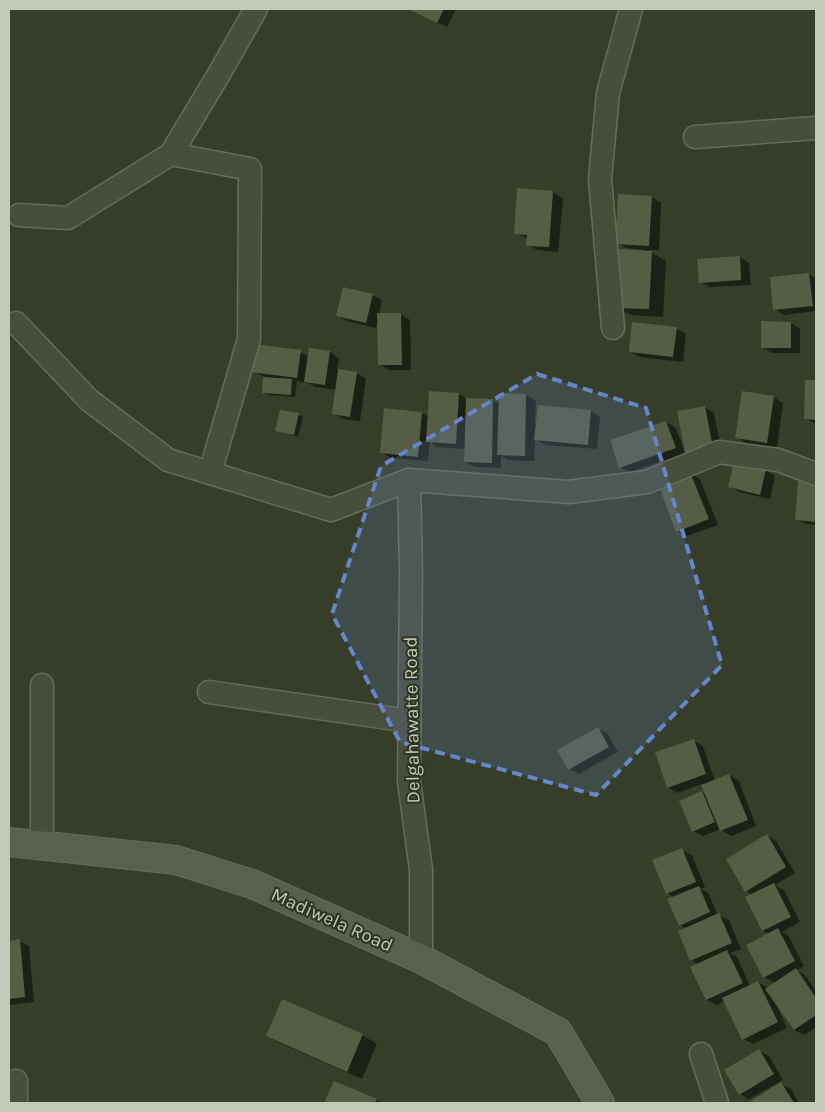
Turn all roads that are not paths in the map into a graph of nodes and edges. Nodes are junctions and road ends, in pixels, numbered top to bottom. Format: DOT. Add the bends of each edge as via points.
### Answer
graph roads {
  1 [pos="256,9"];
  2 [pos="631,9"];
  3 [pos="816,128"];
  4 [pos="695,137"];
  5 [pos="170,154"];
  6 [pos="19,215"];
  7 [pos="16,323"];
  8 [pos="613,328"];
  9 [pos="210,473"];
  10 [pos="816,474"];
  11 [pos="409,480"];
  12 [pos="42,685"];
  13 [pos="209,692"];
  14 [pos="409,721"];
  15 [pos="9,842"];
  16 [pos="42,846"];
  17 [pos="421,959"];
  18 [pos="701,1054"];
  19 [pos="16,1081"];
  20 [pos="16,1103"];
  21 [pos="600,1103"];
  22 [pos="717,1103"];
  1 -- 5 [label="street"];
  2 -- 8 [label="street" via="608,93 600,179"];
  3 -- 4 [label="street"];
  5 -- 6 [label="street" via="68,218"];
  5 -- 9 [label="street" via="250,168 249,339"];
  7 -- 9 [label="street" via="89,400 168,460"];
  9 -- 11 [label="street" via="331,510"];
  10 -- 11 [label="street" via="778,460 719,452 647,482 569,492"];
  11 -- 14 [label="street, Delgahawatte Road"];
  12 -- 16 [label="street"];
  13 -- 14 [label="street"];
  14 -- 17 [label="street, Delgahawatte Road" via="408,781 421,870"];
  15 -- 16 [label="main road, Madiwela Road"];
  16 -- 17 [label="main road, Madiwela Road" via="176,860 252,884"];
  17 -- 21 [label="main road, Madiwela Road" via="558,1032"];
  18 -- 22 [label="street"];
  19 -- 20 [label="street"];
}
